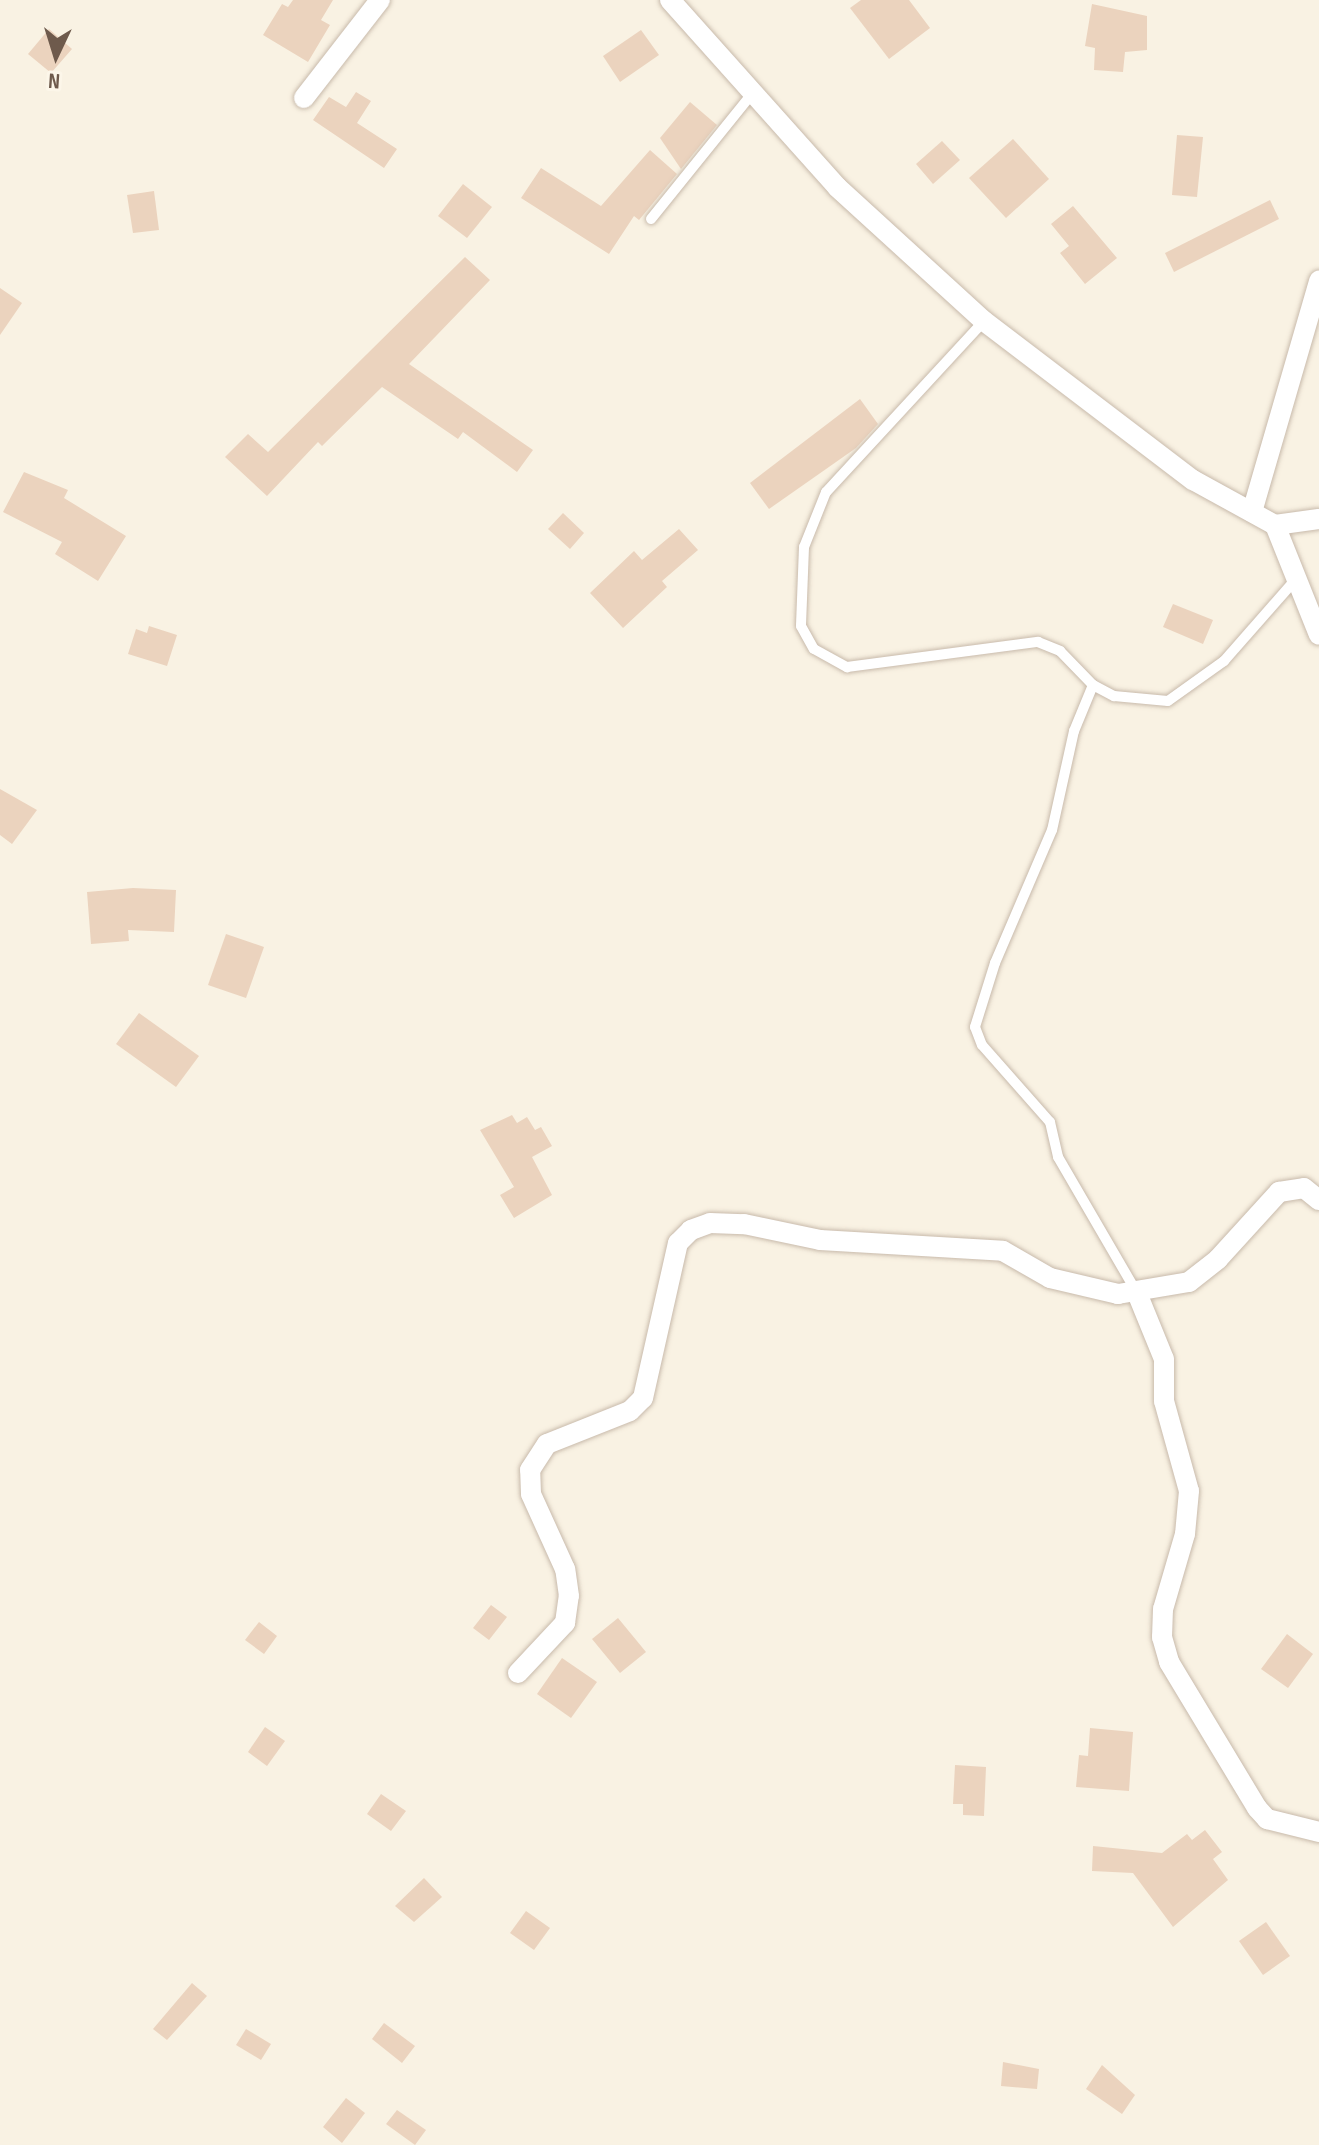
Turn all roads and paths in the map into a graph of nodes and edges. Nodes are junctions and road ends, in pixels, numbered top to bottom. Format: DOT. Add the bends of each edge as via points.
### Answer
graph roads {
  1 [pos="380,0"];
  2 [pos="670,0"];
  3 [pos="752,94"];
  4 [pos="304,98"];
  5 [pos="651,219"];
  6 [pos="1319,281"];
  7 [pos="984,321"];
  8 [pos="1252,512"];
  9 [pos="1319,519"];
  10 [pos="1275,525"];
  11 [pos="1296,579"];
  12 [pos="1319,635"];
  13 [pos="1093,685"];
  14 [pos="1319,1200"];
  15 [pos="1137,1293"];
  16 [pos="518,1673"];
  17 [pos="1319,1832"];
  1 -- 4 [label="street"];
  2 -- 3 [label="street"];
  3 -- 5 [label="lane"];
  3 -- 7 [label="street" via="837,187"];
  6 -- 8 [label="street"];
  7 -- 8 [label="street" via="1193,480"];
  7 -- 13 [label="lane" via="826,492 804,547 801,626 814,649 847,667 1038,642 1060,651"];
  8 -- 10 [label="street"];
  9 -- 10 [label="street"];
  10 -- 11 [label="street"];
  11 -- 12 [label="street"];
  11 -- 13 [label="lane" via="1224,661 1168,701 1114,696"];
  13 -- 15 [label="lane" via="1074,731 1052,830 995,963 975,1027 982,1045 1050,1122 1058,1157"];
  14 -- 15 [label="street" via="1304,1188 1279,1192 1218,1259 1189,1282"];
  15 -- 16 [label="street" via="1118,1294 1050,1278 1003,1251 820,1240 744,1224 710,1223 691,1230 678,1243 643,1398 630,1411 547,1444 530,1470 531,1494 565,1569 569,1596 565,1623"];
  15 -- 17 [label="street" via="1164,1359 1164,1401 1189,1491 1185,1534 1163,1609 1162,1637 1169,1662 1257,1808 1267,1819"];
}
